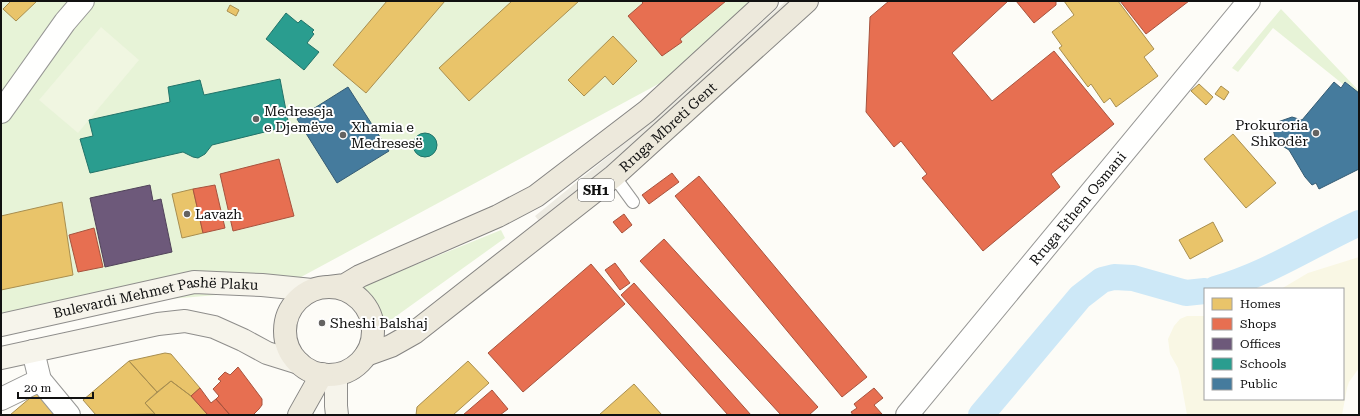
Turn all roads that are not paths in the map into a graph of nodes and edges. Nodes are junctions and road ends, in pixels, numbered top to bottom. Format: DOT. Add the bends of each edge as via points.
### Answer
graph roads {
  1 [pos="70,1"];
  2 [pos="83,1"];
  3 [pos="767,1"];
  4 [pos="807,1"];
  5 [pos="1249,1"];
  6 [pos="65,22"];
  7 [pos="1,112"];
  8 [pos="614,176"];
  9 [pos="633,202"];
  10 [pos="320,289"];
  11 [pos="1,325"];
  12 [pos="33,351"];
  13 [pos="366,355"];
  14 [pos="1,358"];
  15 [pos="299,364"];
  16 [pos="329,375"];
  17 [pos="40,380"];
  18 [pos="1,399"];
  19 [pos="69,415"];
  20 [pos="299,415"];
  21 [pos="337,415"];
  22 [pos="907,415"];
  1 -- 6 [label="street"];
  2 -- 6 [label="street"];
  3 -- 10 [label="main road, Rruga Mbreti Gent / SH1" via="647,111 536,196 498,216 360,276 345,285"];
  4 -- 8 [label="main road, Rruga Mbreti Gent / SH1"];
  5 -- 22 [label="street, Rruga Ethem Osmani"];
  6 -- 7 [label="street"];
  8 -- 9 [label="lane"];
  8 -- 13 [label="main road, Rruga Mbreti Gent / SH1" via="414,333 392,346"];
  10 -- 11 [label="main road, Bulevardi Mehmet Pashë Plaku" via="194,282"];
  10 -- 13 [label="main road" via="342,290 354,295 364,305 373,329"];
  10 -- 15 [label="main road" via="300,298 290,310 285,324 285,338 290,352"];
  12 -- 14 [label="main road, Bulevardi Mehmet Pashë Plaku"];
  12 -- 15 [label="main road, Bulevardi Mehmet Pashë Plaku" via="158,324 185,321 214,327 267,353"];
  12 -- 17 [label="street"];
  13 -- 16 [label="main road" via="348,371"];
  15 -- 16 [label="main road" via="310,371"];
  16 -- 20 [label="main road"];
  16 -- 21 [label="main road"];
  17 -- 18 [label="street"];
  17 -- 19 [label="street"];
}
